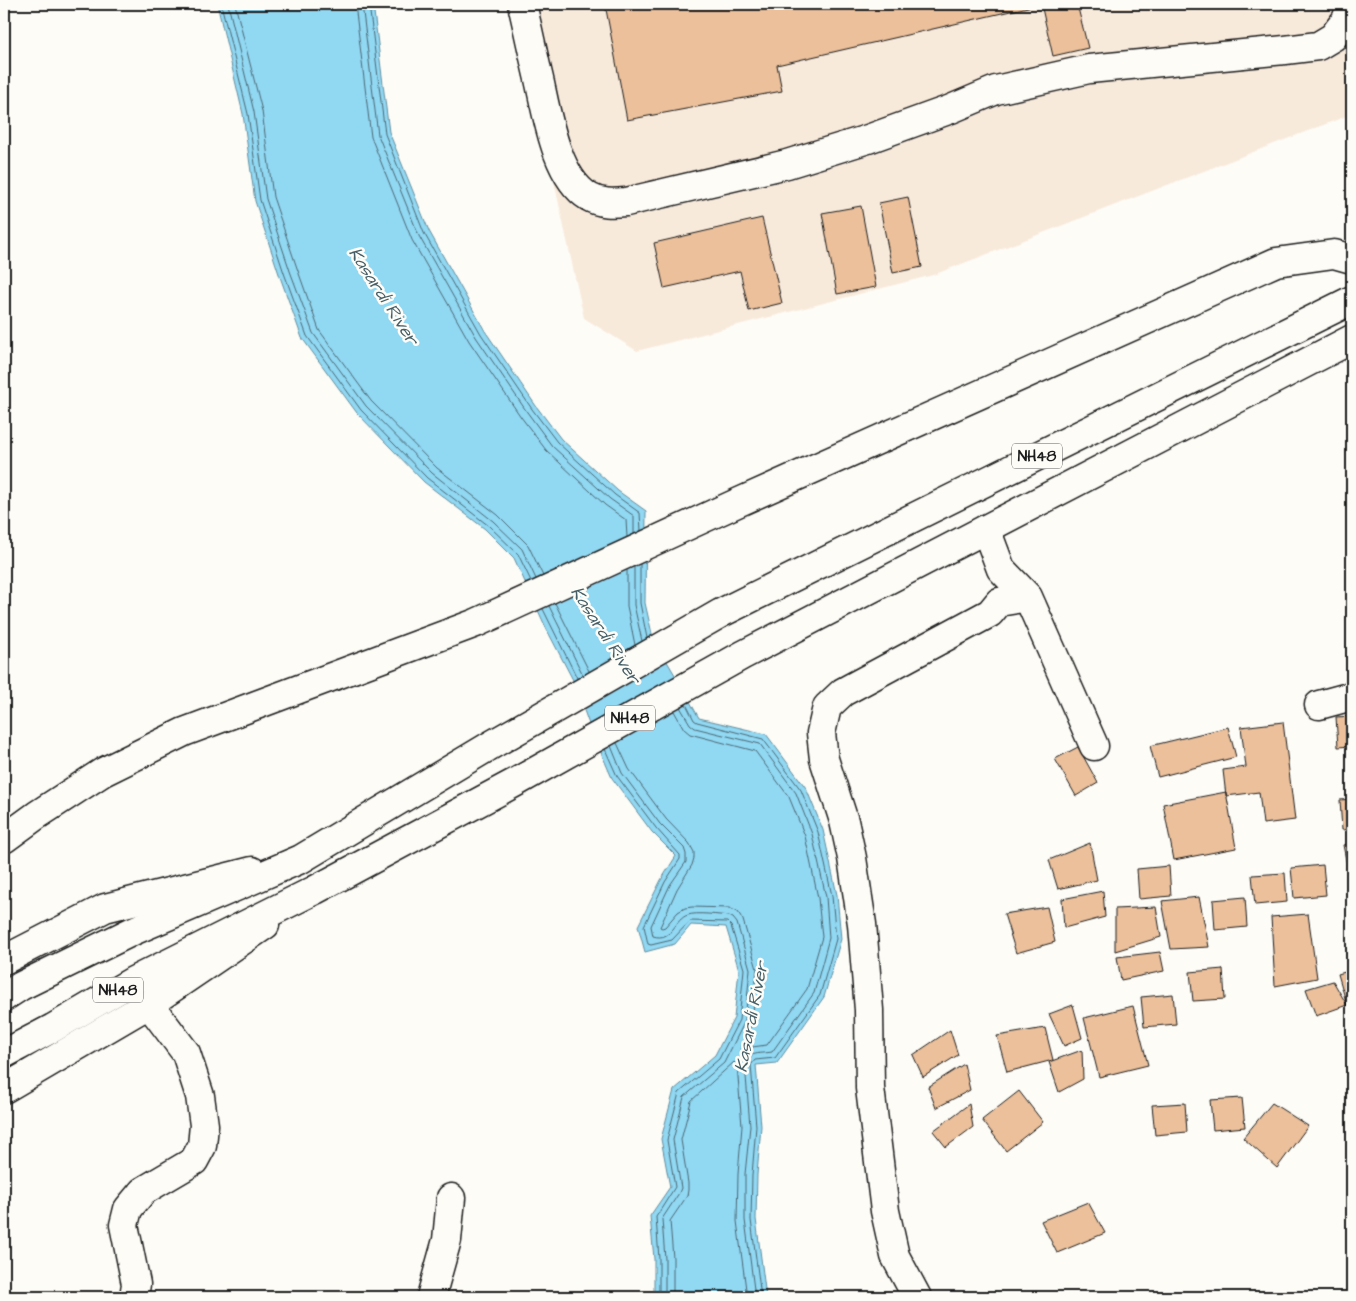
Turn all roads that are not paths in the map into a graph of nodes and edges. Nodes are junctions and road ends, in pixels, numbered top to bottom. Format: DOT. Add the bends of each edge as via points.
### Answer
graph roads {
  1 [pos="522,4"];
  2 [pos="1352,4"];
  3 [pos="1352,259"];
  4 [pos="1352,300"];
  5 [pos="1352,339"];
  6 [pos="986,529"];
  7 [pos="1028,596"];
  8 [pos="1352,696"];
  9 [pos="1319,705"];
  10 [pos="1094,746"];
  11 [pos="4,839"];
  12 [pos="301,859"];
  13 [pos="315,890"];
  14 [pos="4,960"];
  15 [pos="4,997"];
  16 [pos="149,1004"];
  17 [pos="4,1054"];
  18 [pos="4,1089"];
  19 [pos="451,1198"];
  20 [pos="134,1297"];
  21 [pos="430,1297"];
  22 [pos="917,1297"];
  1 -- 2 [label="main road" via="561,163 577,188 589,198 605,203 626,202 787,164 878,136 996,90 1089,69 1318,46 1333,37 1346,20"];
  3 -- 11 [label="main road" via="1334,254 1276,262 476,623 184,732 103,772"];
  4 -- 12 [label="main road, NH48" via="721,613"];
  5 -- 6 [label="main road, NH48"];
  6 -- 7 [label="main road" via="1001,569"];
  6 -- 13 [label="main road, NH48" via="743,655"];
  7 -- 10 [label="main road"];
  7 -- 22 [label="main road" via="999,602 990,613 842,692 827,707 821,733 824,759 852,858 862,924 870,1010 870,1088 885,1211 895,1256"];
  8 -- 9 [label="main road"];
  12 -- 14 [label="main road" via="105,908"];
  12 -- 15 [label="main road, NH48" via="133,931"];
  13 -- 16 [label="main road"];
  13 -- 17 [label="main road, NH48" via="133,981"];
  16 -- 18 [label="main road"];
  16 -- 20 [label="main road" via="186,1053 200,1096 204,1125 202,1146 194,1161 144,1191 128,1209 124,1225 136,1284"];
  19 -- 21 [label="main road" via="446,1240"];
}
